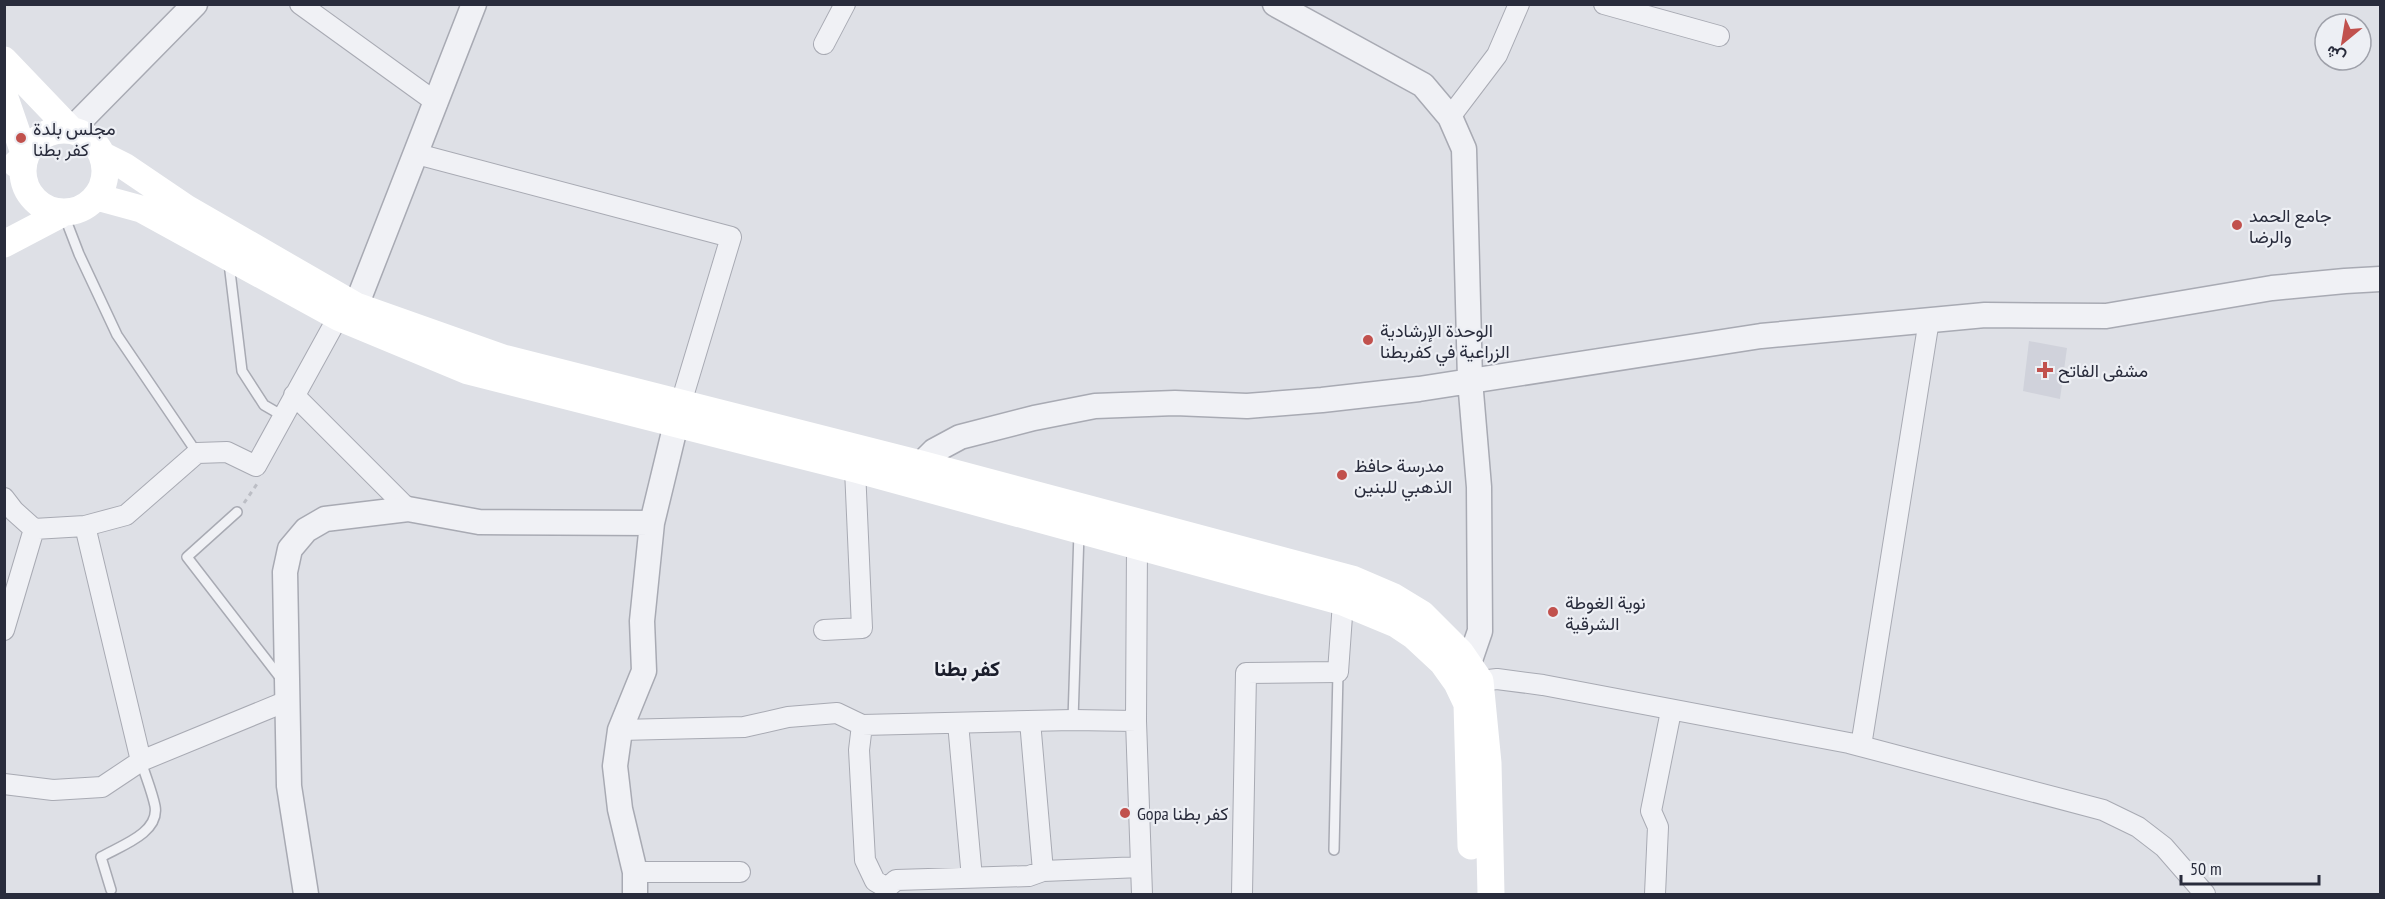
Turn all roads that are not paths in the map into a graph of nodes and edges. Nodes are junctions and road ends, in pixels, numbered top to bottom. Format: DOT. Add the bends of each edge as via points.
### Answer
graph roads {
  1 [pos="195,4"];
  2 [pos="300,4"];
  3 [pos="474,4"];
  4 [pos="845,4"];
  5 [pos="1275,4"];
  6 [pos="1520,4"];
  7 [pos="1604,4"];
  8 [pos="1719,36"];
  9 [pos="824,44"];
  10 [pos="4,60"];
  11 [pos="4,95"];
  12 [pos="437,103"];
  13 [pos="1450,117"];
  14 [pos="71,130"];
  15 [pos="417,154"];
  16 [pos="25,156"];
  17 [pos="102,156"];
  18 [pos="4,174"];
  19 [pos="97,197"];
  20 [pos="63,213"];
  21 [pos="4,244"];
  22 [pos="229,257"];
  23 [pos="2380,279"];
  24 [pos="347,311"];
  25 [pos="1929,320"];
  26 [pos="1470,380"];
  27 [pos="294,395"];
  28 [pos="678,413"];
  29 [pos="284,416"];
  30 [pos="197,453"];
  31 [pos="921,464"];
  32 [pos="855,469"];
  33 [pos="4,498"];
  34 [pos="408,509"];
  35 [pos="237,512"];
  36 [pos="652,523"];
  37 [pos="85,526"];
  38 [pos="34,529"];
  39 [pos="1079,529"];
  40 [pos="1137,545"];
  41 [pos="1343,602"];
  42 [pos="4,630"];
  43 [pos="824,630"];
  44 [pos="1338,672"];
  45 [pos="1474,672"];
  46 [pos="287,694"];
  47 [pos="1671,711"];
  48 [pos="1073,720"];
  49 [pos="1030,721"];
  50 [pos="1136,721"];
  51 [pos="958,723"];
  52 [pos="862,725"];
  53 [pos="620,730"];
  54 [pos="1861,746"];
  55 [pos="141,761"];
  56 [pos="4,784"];
  57 [pos="1334,850"];
  58 [pos="1141,867"];
  59 [pos="1043,871"];
  60 [pos="740,872"];
  61 [pos="972,878"];
  62 [pos="635,883"];
  63 [pos="111,890"];
  64 [pos="887,891"];
  65 [pos="306,894"];
  66 [pos="1142,894"];
  67 [pos="1242,894"];
  68 [pos="1473,894"];
  69 [pos="1491,894"];
  70 [pos="1655,894"];
  71 [pos="2205,894"];
  1 -- 14 [label="street"];
  2 -- 12 [label="street"];
  3 -- 12 [label="street"];
  4 -- 9 [label="street"];
  5 -- 13 [label="street" via="1423,85"];
  6 -- 13 [label="street" via="1497,55"];
  7 -- 8 [label="street"];
  10 -- 14 [label="main road"];
  11 -- 16 [label="main road"];
  12 -- 15 [label="street"];
  13 -- 26 [label="street" via="1464,149"];
  14 -- 16 [label="main road" via="43,135"];
  14 -- 17 [label="main road" via="95,144"];
  15 -- 24 [label="street"];
  15 -- 28 [label="street" via="731,237"];
  16 -- 18 [label="main road"];
  16 -- 20 [label="main road" via="24,182 30,194 39,204"];
  17 -- 19 [label="main road" via="105,177"];
  17 -- 24 [label="main road" via="124,166"];
  19 -- 20 [label="main road" via="76,211"];
  19 -- 22 [label="main road" via="141,209"];
  20 -- 21 [label="main road"];
  20 -- 30 [label="lane" via="117,334"];
  22 -- 24 [label="main road"];
  22 -- 29 [label="lane" via="242,371 264,405"];
  23 -- 25 [label="street" via="2272,288 2106,316 1985,315"];
  24 -- 27 [label="street"];
  24 -- 28 [label="main road"];
  25 -- 26 [label="street" via="1761,336"];
  25 -- 54 [label="street"];
  26 -- 31 [label="street" via="1247,406 1095,406 960,437 934,451"];
  26 -- 45 [label="street" via="1479,487 1480,631"];
  27 -- 29 [label="street"];
  27 -- 34 [label="street"];
  28 -- 31 [label="main road"];
  28 -- 32 [label="main road"];
  28 -- 36 [label="street"];
  29 -- 30 [label="street" via="256,466 227,452"];
  30 -- 37 [label="street" via="126,515"];
  31 -- 45 [label="main road" via="1352,579 1422,614"];
  32 -- 39 [label="main road"];
  32 -- 43 [label="street" via="862,628"];
  33 -- 38 [label="street"];
  34 -- 36 [label="street" via="480,522"];
  34 -- 46 [label="street" via="324,519 306,530 290,549 285,572"];
  35 -- 46 [label="lane" via="187,557"];
  36 -- 53 [label="street" via="642,621 644,671"];
  37 -- 38 [label="street"];
  37 -- 55 [label="street"];
  38 -- 42 [label="street"];
  39 -- 40 [label="main road"];
  39 -- 48 [label="lane"];
  40 -- 41 [label="main road"];
  40 -- 50 [label="street"];
  41 -- 44 [label="street"];
  41 -- 68 [label="main road" via="1396,624 1414,636 1442,662 1467,704"];
  44 -- 57 [label="lane"];
  44 -- 67 [label="street" via="1246,674"];
  45 -- 47 [label="street"];
  45 -- 69 [label="main road" via="1488,763"];
  46 -- 55 [label="street"];
  46 -- 65 [label="street" via="289,786"];
  47 -- 54 [label="street"];
  47 -- 70 [label="street" via="1651,811 1658,826"];
  48 -- 49 [label="street"];
  48 -- 50 [label="street"];
  49 -- 51 [label="street"];
  49 -- 59 [label="street"];
  50 -- 58 [label="street"];
  51 -- 52 [label="street"];
  51 -- 61 [label="street"];
  52 -- 53 [label="street" via="837,713 788,717 744,727"];
  52 -- 64 [label="street" via="859,750 865,860 874,881"];
  53 -- 62 [label="street" via="615,766"];
  54 -- 71 [label="street" via="2103,810 2138,827 2164,847"];
  55 -- 56 [label="street" via="102,787 53,790"];
  55 -- 63 [label="lane" via="156,808 153,822 144,833 101,857"];
  58 -- 59 [label="street"];
  58 -- 66 [label="street"];
  59 -- 61 [label="street" via="1029,876"];
  60 -- 62 [label="street"];
  61 -- 64 [label="street" via="896,880"];
}
